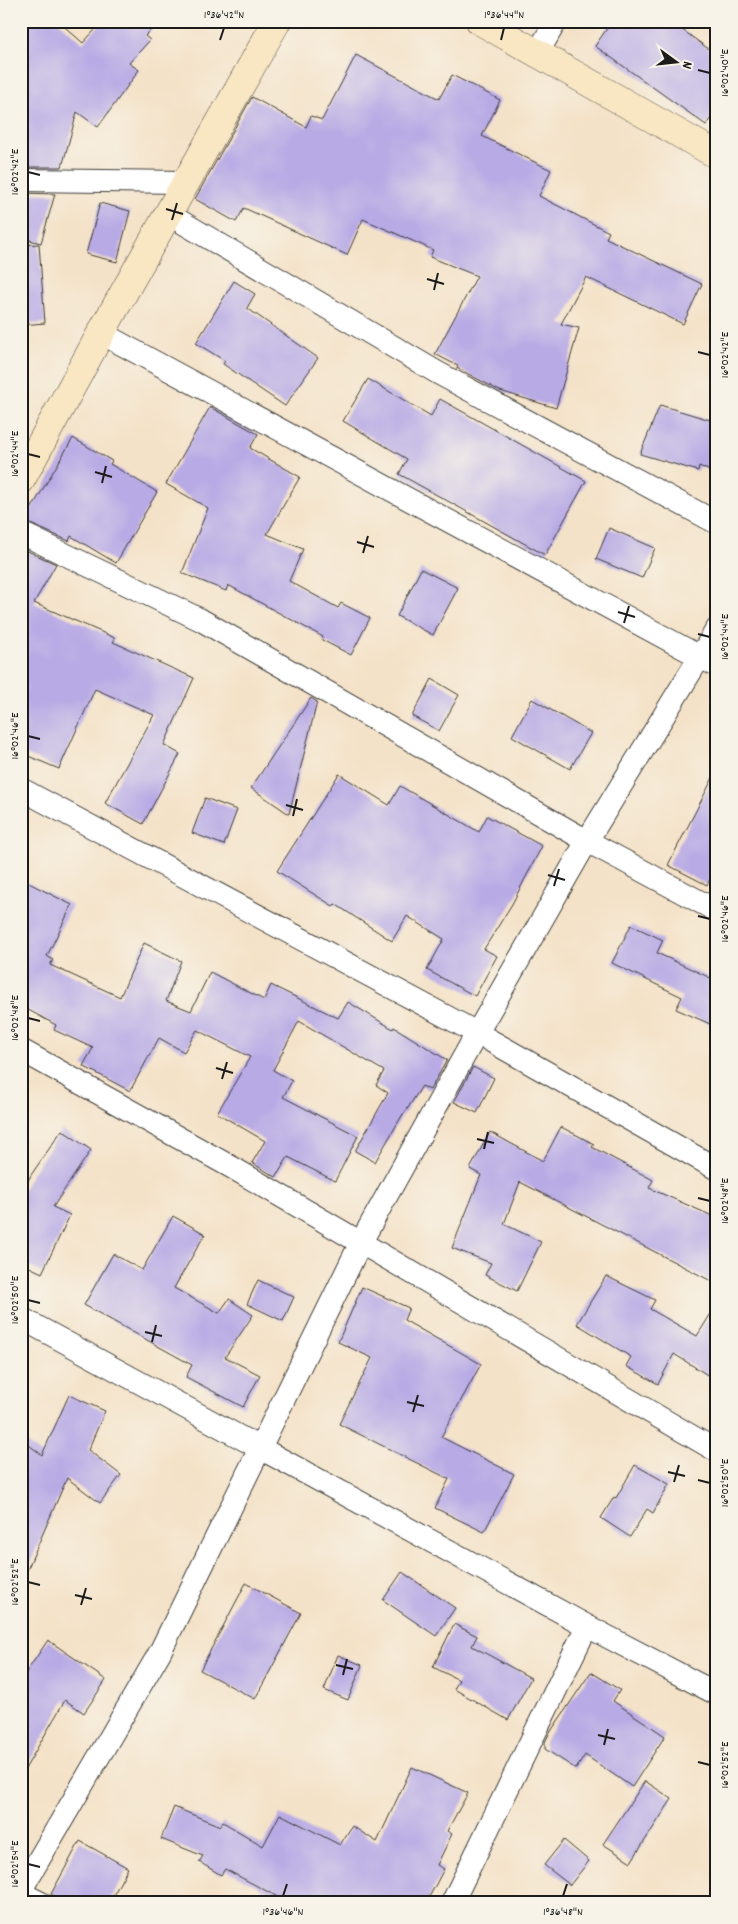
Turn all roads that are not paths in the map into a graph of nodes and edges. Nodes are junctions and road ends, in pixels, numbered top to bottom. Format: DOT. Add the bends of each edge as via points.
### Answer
graph roads {
  1 [pos="277,21"];
  2 [pos="480,21"];
  3 [pos="556,21"];
  4 [pos="537,54"];
  5 [pos="717,155"];
  6 [pos="21,180"];
  7 [pos="186,182"];
  8 [pos="168,214"];
  9 [pos="101,333"];
  10 [pos="21,480"];
  11 [pos="717,523"];
  12 [pos="21,533"];
  13 [pos="717,629"];
  14 [pos="709,661"];
  15 [pos="21,789"];
  16 [pos="587,841"];
  17 [pos="717,911"];
  18 [pos="477,1034"];
  19 [pos="21,1050"];
  20 [pos="717,1170"];
  21 [pos="361,1242"];
  22 [pos="21,1318"];
  23 [pos="260,1448"];
  24 [pos="717,1451"];
  25 [pos="588,1626"];
  26 [pos="717,1694"];
  27 [pos="21,1892"];
  28 [pos="41,1903"];
  29 [pos="452,1903"];
  1 -- 7 [label="street"];
  2 -- 4 [label="street"];
  3 -- 4 [label="street"];
  4 -- 5 [label="street"];
  6 -- 7 [label="street"];
  7 -- 8 [label="street"];
  8 -- 9 [label="street"];
  8 -- 11 [label="street" via="438,373"];
  9 -- 10 [label="street"];
  9 -- 14 [label="street"];
  12 -- 16 [label="street" via="201,620"];
  13 -- 14 [label="street"];
  14 -- 16 [label="street"];
  15 -- 18 [label="street"];
  16 -- 17 [label="street"];
  16 -- 18 [label="street"];
  18 -- 20 [label="street"];
  18 -- 21 [label="street"];
  19 -- 21 [label="street"];
  21 -- 23 [label="street"];
  21 -- 24 [label="street"];
  22 -- 23 [label="street"];
  23 -- 25 [label="street"];
  23 -- 27 [label="street" via="160,1652"];
  25 -- 26 [label="street"];
  25 -- 29 [label="street"];
  27 -- 28 [label="street"];
}
